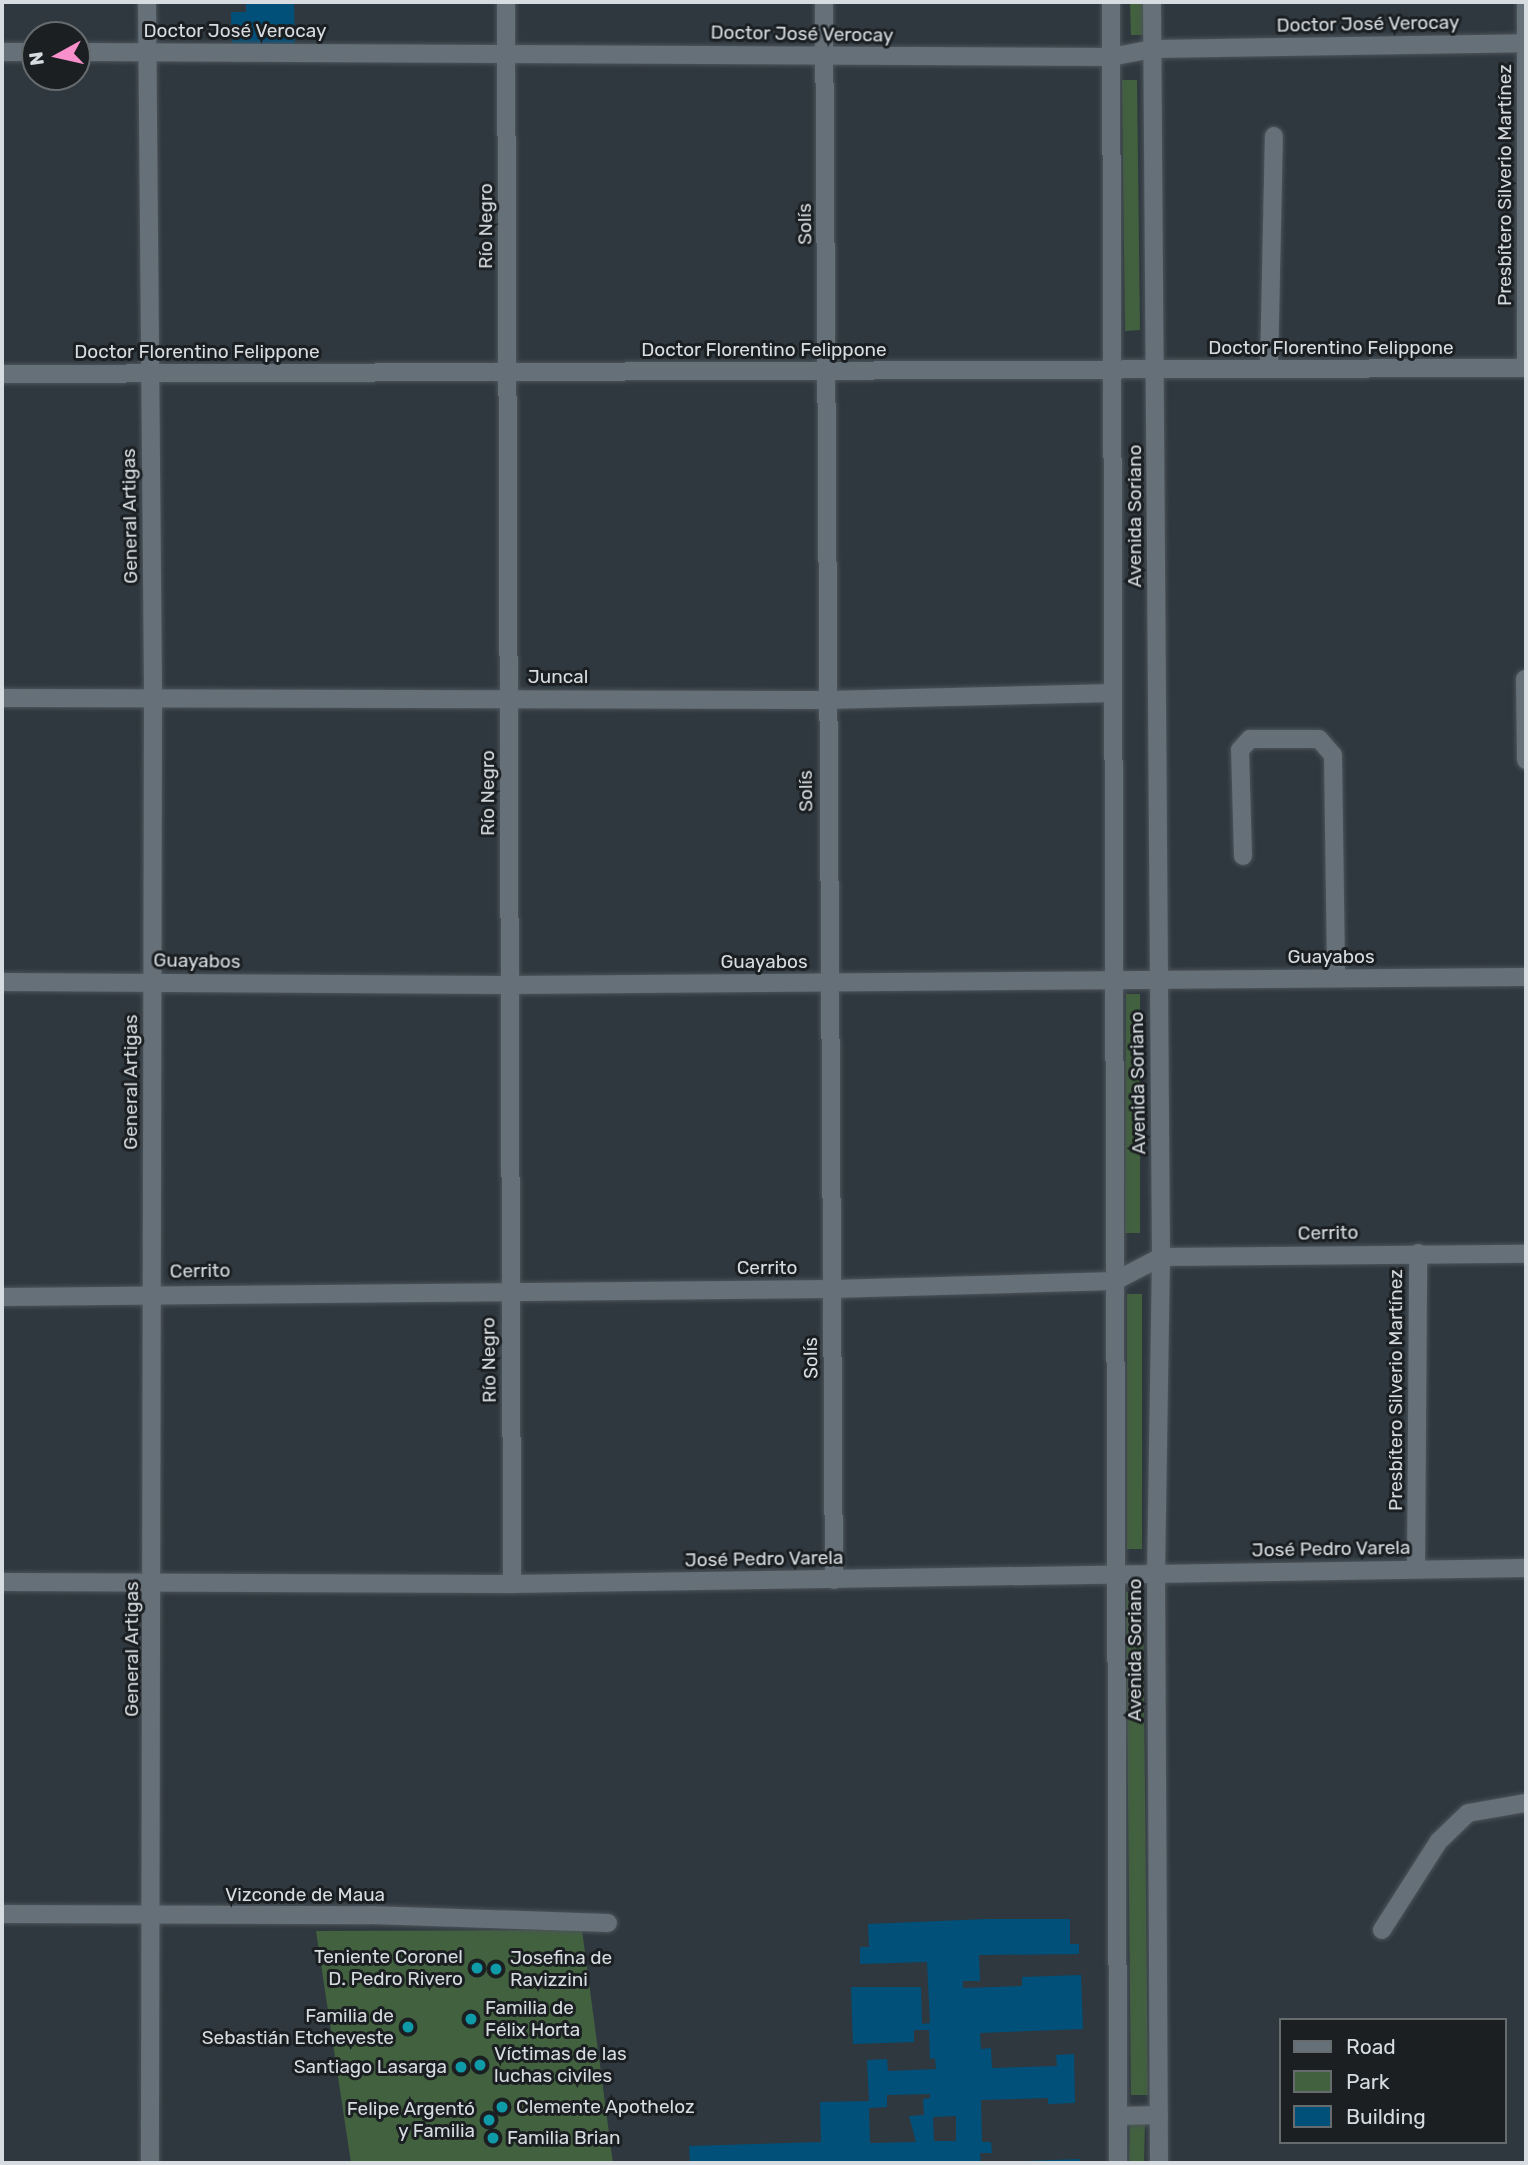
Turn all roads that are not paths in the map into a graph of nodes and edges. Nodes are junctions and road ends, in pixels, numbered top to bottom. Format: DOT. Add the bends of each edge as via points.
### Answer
graph roads {
  1 [pos="146,2"];
  2 [pos="506,2"];
  3 [pos="824,2"];
  4 [pos="1111,2"];
  5 [pos="1152,2"];
  6 [pos="1526,2"];
  7 [pos="1526,43"];
  8 [pos="1152,50"];
  9 [pos="2,52"];
  10 [pos="21,52"];
  11 [pos="91,52"];
  12 [pos="146,52"];
  13 [pos="506,52"];
  14 [pos="824,56"];
  15 [pos="1111,57"];
  16 [pos="1273,136"];
  17 [pos="1526,368"];
  18 [pos="1156,369"];
  19 [pos="1269,369"];
  20 [pos="1115,370"];
  21 [pos="827,371"];
  22 [pos="507,372"];
  23 [pos="150,373"];
  24 [pos="2,374"];
  25 [pos="1525,678"];
  26 [pos="1113,693"];
  27 [pos="153,695"];
  28 [pos="2,698"];
  29 [pos="508,698"];
  30 [pos="825,700"];
  31 [pos="1526,760"];
  32 [pos="1243,856"];
  33 [pos="1526,977"];
  34 [pos="1158,978"];
  35 [pos="1336,978"];
  36 [pos="1114,979"];
  37 [pos="2,982"];
  38 [pos="152,982"];
  39 [pos="830,983"];
  40 [pos="510,985"];
  41 [pos="1418,1253"];
  42 [pos="1526,1254"];
  43 [pos="1161,1257"];
  44 [pos="1115,1281"];
  45 [pos="509,1289"];
  46 [pos="831,1289"];
  47 [pos="151,1293"];
  48 [pos="2,1297"];
  49 [pos="1526,1569"];
  50 [pos="1416,1570"];
  51 [pos="1156,1572"];
  52 [pos="1117,1573"];
  53 [pos="834,1580"];
  54 [pos="2,1582"];
  55 [pos="154,1584"];
  56 [pos="512,1584"];
  57 [pos="1526,1803"];
  58 [pos="2,1914"];
  59 [pos="150,1916"];
  60 [pos="608,1923"];
  61 [pos="1382,1930"];
  62 [pos="1159,2115"];
  63 [pos="1118,2116"];
  64 [pos="150,2163"];
  65 [pos="1118,2163"];
  66 [pos="1158,2163"];
  1 -- 12 [label="street, General Artigas"];
  2 -- 13 [label="street, Río Negro"];
  3 -- 14 [label="street, Solís"];
  4 -- 15 [label="street, Avenida Soriano"];
  5 -- 8 [label="street, Avenida Soriano"];
  6 -- 7 [label="street, Presbítero Silverio Martínez"];
  7 -- 8 [label="street, Doctor José Verocay"];
  7 -- 17 [label="street, Presbítero Silverio Martínez"];
  8 -- 15 [label="street, Doctor José Verocay"];
  8 -- 18 [label="street, Avenida Soriano"];
  9 -- 10 [label="street"];
  11 -- 12 [label="street, Doctor José Verocay"];
  12 -- 13 [label="street, Doctor José Verocay"];
  12 -- 23 [label="street, General Artigas"];
  13 -- 14 [label="street, Doctor José Verocay"];
  13 -- 22 [label="street, Río Negro"];
  14 -- 15 [label="street, Doctor José Verocay"];
  14 -- 21 [label="street, Solís"];
  15 -- 20 [label="street, Avenida Soriano"];
  16 -- 19 [label="street"];
  17 -- 19 [label="street, Doctor Florentino Felippone"];
  18 -- 19 [label="street, Doctor Florentino Felippone"];
  18 -- 20 [label="street, Doctor Florentino Felippone"];
  18 -- 34 [label="street, Avenida Soriano"];
  20 -- 21 [label="street, Doctor Florentino Felippone"];
  20 -- 26 [label="street, Avenida Soriano"];
  21 -- 22 [label="street, Doctor Florentino Felippone"];
  21 -- 30 [label="street, Solís"];
  22 -- 23 [label="street, Doctor Florentino Felippone"];
  22 -- 29 [label="street, Río Negro"];
  23 -- 24 [label="street, Doctor Florentino Felippone"];
  23 -- 27 [label="street, General Artigas"];
  25 -- 31 [label="street"];
  26 -- 30 [label="street, Juncal"];
  26 -- 36 [label="street, Avenida Soriano"];
  27 -- 28 [label="street, Juncal"];
  27 -- 29 [label="street, Juncal"];
  27 -- 38 [label="street, General Artigas"];
  29 -- 30 [label="street, Juncal"];
  29 -- 40 [label="street, Río Negro"];
  30 -- 39 [label="street, Solís"];
  32 -- 35 [label="street" via="1240,750 1250,739 1319,739 1333,755"];
  33 -- 35 [label="street, Guayabos"];
  34 -- 35 [label="street, Guayabos"];
  34 -- 36 [label="street, Guayabos"];
  34 -- 43 [label="street, Avenida Soriano"];
  36 -- 39 [label="street, Guayabos"];
  36 -- 44 [label="street, Avenida Soriano"];
  37 -- 38 [label="street, Guayabos"];
  38 -- 40 [label="street, Guayabos"];
  38 -- 47 [label="street, General Artigas"];
  39 -- 40 [label="street, Guayabos"];
  39 -- 46 [label="street, Solís"];
  40 -- 45 [label="street, Río Negro"];
  41 -- 42 [label="street, Cerrito"];
  41 -- 43 [label="street, Cerrito"];
  41 -- 50 [label="street, Presbítero Silverio Martínez"];
  43 -- 44 [label="street, Cerrito"];
  43 -- 51 [label="street, Avenida Soriano"];
  44 -- 46 [label="street, Cerrito"];
  44 -- 52 [label="street, Avenida Soriano"];
  45 -- 46 [label="street, Cerrito"];
  45 -- 47 [label="street, Cerrito"];
  45 -- 56 [label="street, Río Negro"];
  46 -- 53 [label="street, Solís"];
  47 -- 48 [label="street, Cerrito"];
  47 -- 55 [label="street, General Artigas"];
  49 -- 50 [label="street, José Pedro Varela"];
  50 -- 51 [label="street, José Pedro Varela"];
  51 -- 52 [label="street, José Pedro Varela"];
  51 -- 62 [label="street, Avenida Soriano"];
  52 -- 53 [label="street, José Pedro Varela"];
  52 -- 63 [label="street, Avenida Soriano"];
  53 -- 56 [label="street, José Pedro Varela"];
  54 -- 55 [label="street, José Pedro Varela"];
  55 -- 56 [label="street, José Pedro Varela"];
  55 -- 59 [label="street, General Artigas"];
  57 -- 61 [label="street" via="1468,1813 1439,1841"];
  58 -- 59 [label="street, Vizconde de Maua"];
  59 -- 60 [label="street, Vizconde de Maua" via="370,1915"];
  59 -- 64 [label="street, General Artigas"];
  62 -- 63 [label="street"];
  62 -- 66 [label="street, Avenida Soriano"];
  63 -- 65 [label="street, Avenida Soriano"];
}
